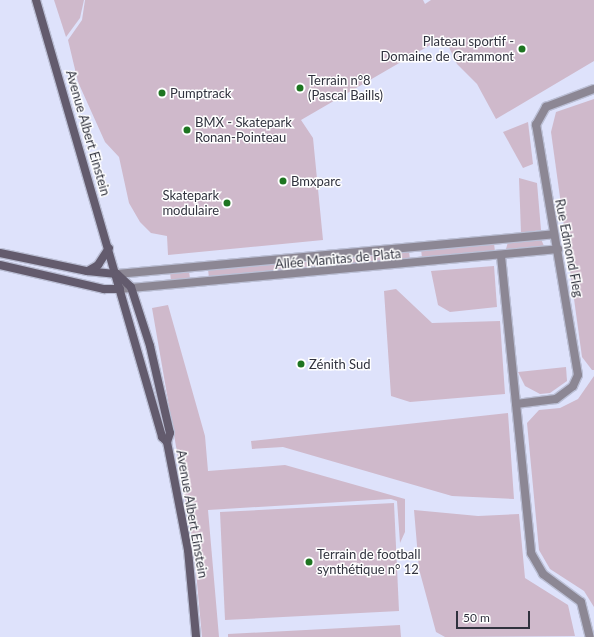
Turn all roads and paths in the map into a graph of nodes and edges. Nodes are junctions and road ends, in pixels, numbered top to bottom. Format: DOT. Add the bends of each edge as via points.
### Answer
graph roads {
  1 [pos="36,0"];
  2 [pos="594,89"];
  3 [pos="554,234"];
  4 [pos="109,248"];
  5 [pos="558,249"];
  6 [pos="0,253"];
  7 [pos="501,256"];
  8 [pos="0,265"];
  9 [pos="87,272"];
  10 [pos="117,274"];
  11 [pos="131,288"];
  12 [pos="120,289"];
  13 [pos="516,404"];
  14 [pos="167,442"];
  15 [pos="196,637"];
  16 [pos="590,637"];
  1 -- 4 [label="main road, Avenue Albert Einstein"];
  2 -- 3 [label="street, Rue Edmond Fleg" via="546,107 536,125"];
  3 -- 5 [label="street, Rue Edmond Fleg"];
  3 -- 10 [label="street, Allée Manitas de Plata"];
  4 -- 9 [label="main road" via="98,265"];
  4 -- 10 [label="main road, Avenue Albert Einstein"];
  5 -- 7 [label="street, Allée Manitas de Plata"];
  5 -- 13 [label="street, Rue Edmond Fleg" via="578,375 573,386 556,399"];
  6 -- 9 [label="main road"];
  7 -- 11 [label="street, Allée Manitas de Plata"];
  7 -- 13 [label="street"];
  8 -- 12 [label="main road" via="104,288"];
  9 -- 10 [label="main road"];
  10 -- 11 [label="main road, Avenue Albert Einstein"];
  10 -- 12 [label="main road, Avenue Albert Einstein"];
  11 -- 12 [label="street, Allée Manitas de Plata"];
  11 -- 14 [label="main road, Avenue Albert Einstein" via="150,346 170,433"];
  12 -- 14 [label="main road, Avenue Albert Einstein" via="162,437"];
  13 -- 16 [label="street" via="531,553 543,574 581,602"];
  14 -- 15 [label="main road, Avenue Albert Einstein" via="188,550"];
}
